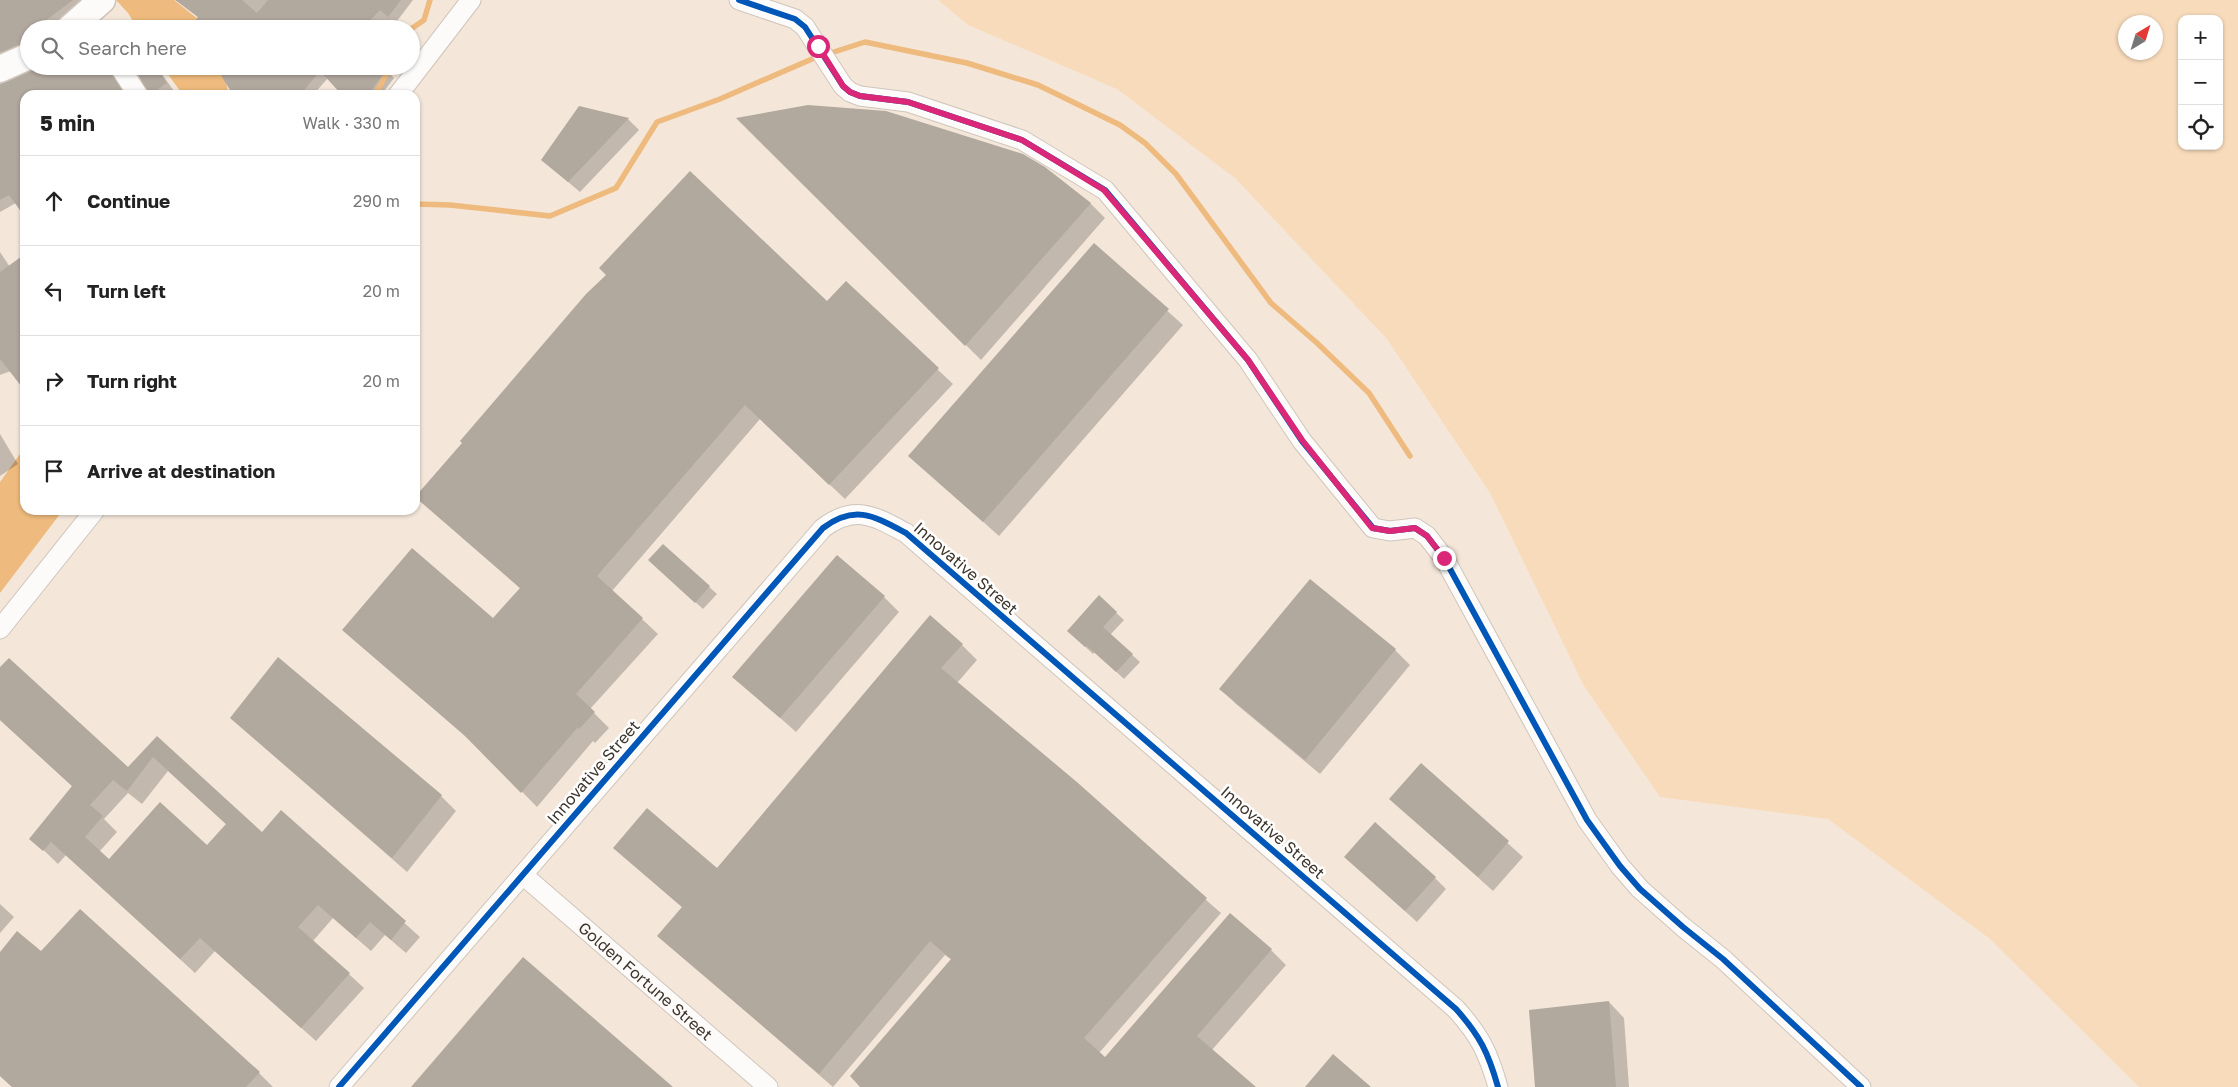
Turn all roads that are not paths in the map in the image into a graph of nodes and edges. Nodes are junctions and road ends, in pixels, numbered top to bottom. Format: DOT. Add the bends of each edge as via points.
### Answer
graph roads {
  1 [pos="472,0"];
  2 [pos="739,0"];
  3 [pos="20,60"];
  4 [pos="420,67"];
  5 [pos="0,69"];
  6 [pos="125,75"];
  7 [pos="414,75"];
  8 [pos="135,90"];
  9 [pos="402,90"];
  10 [pos="91,515"];
  11 [pos="0,629"];
  12 [pos="523,875"];
  13 [pos="340,1087"];
  14 [pos="768,1087"];
  15 [pos="1498,1087"];
  16 [pos="1861,1087"];
  1 -- 4 [label="street"];
  2 -- 16 [label="street" via="795,19 806,27 850,92 908,102 1022,140 1104,190 1248,360 1302,440 1372,528 1390,531 1415,528 1427,536 1444,558 1587,820 1620,866 1640,889 1723,960"];
  3 -- 5 [label="street"];
  6 -- 8 [label="street"];
  7 -- 9 [label="street"];
  10 -- 11 [label="street"];
  12 -- 13 [label="street, Innovative Street"];
  12 -- 14 [label="street, Golden Fortune Street"];
  12 -- 15 [label="street, Innovative Street" via="824,528 837,517 857,513 882,520 906,533 1456,1009 1476,1032 1490,1059"];
}
